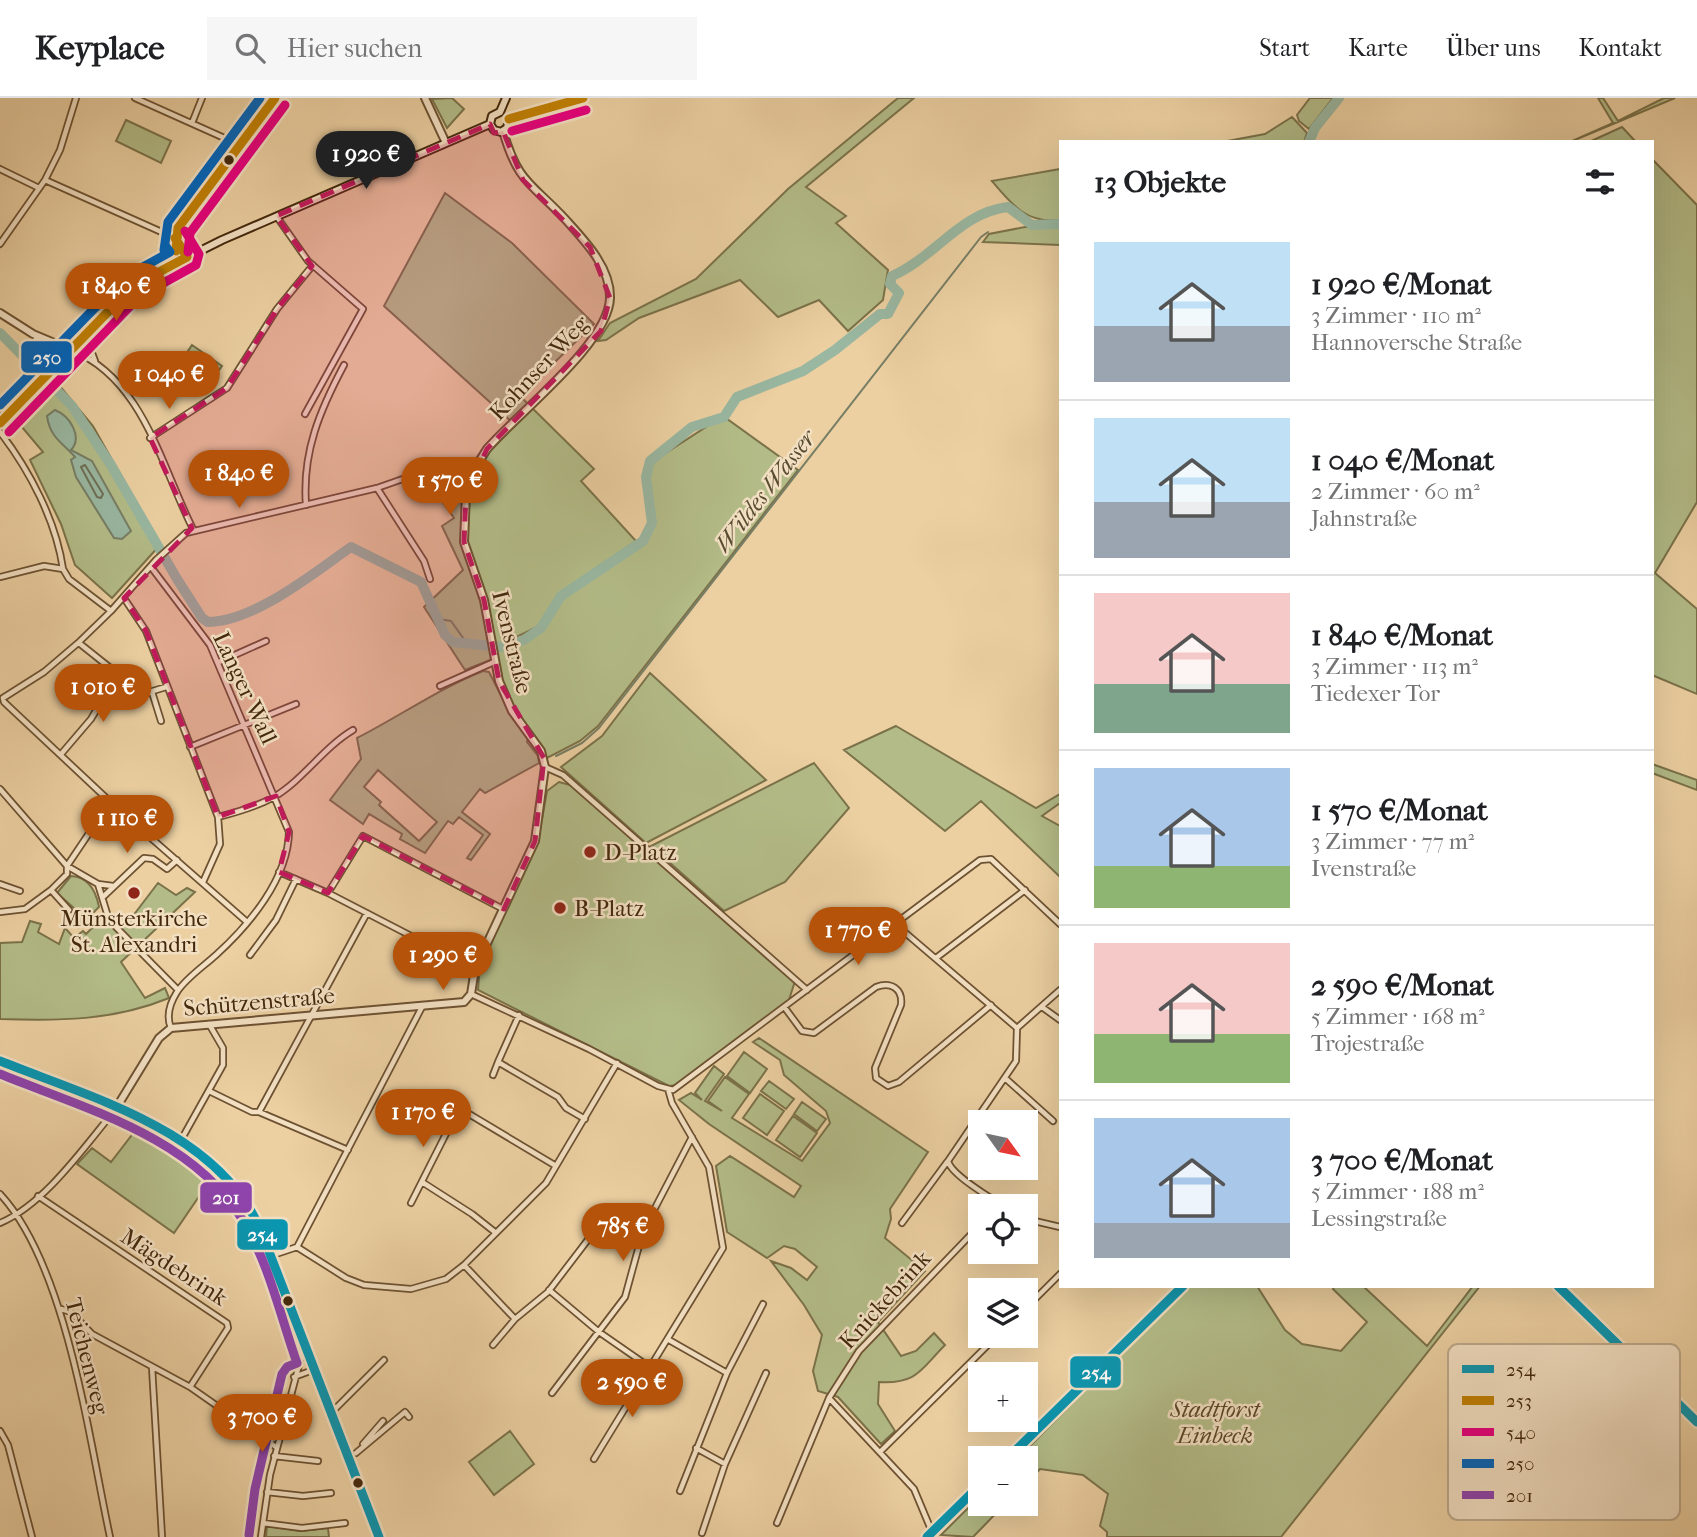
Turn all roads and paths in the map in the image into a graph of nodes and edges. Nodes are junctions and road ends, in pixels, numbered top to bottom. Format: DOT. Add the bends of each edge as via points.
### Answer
graph roads {
  1 [pos="76,98"];
  2 [pos="135,98"];
  3 [pos="202,98"];
  4 [pos="275,98"];
  5 [pos="425,98"];
  6 [pos="506,98"];
  7 [pos="583,98"];
  8 [pos="500,112"];
  9 [pos="509,119"];
  10 [pos="192,123"];
  11 [pos="490,124"];
  12 [pos="503,131"];
  13 [pos="444,141"];
  14 [pos="240,145"];
  15 [pos="0,169"];
  16 [pos="45,180"];
  17 [pos="39,188"];
  18 [pos="276,216"];
  19 [pos="175,238"];
  20 [pos="0,244"];
  21 [pos="187,257"];
  22 [pos="177,261"];
  23 [pos="313,265"];
  24 [pos="0,313"];
  25 [pos="90,330"];
  26 [pos="33,334"];
  27 [pos="71,351"];
  28 [pos="96,361"];
  29 [pos="344,365"];
  30 [pos="56,366"];
  31 [pos="305,414"];
  32 [pos="0,423"];
  33 [pos="0,432"];
  34 [pos="150,438"];
  35 [pos="454,465"];
  36 [pos="475,468"];
  37 [pos="471,477"];
  38 [pos="377,488"];
  39 [pos="306,505"];
  40 [pos="193,529"];
  41 [pos="150,567"];
  42 [pos="63,569"];
  43 [pos="0,577"];
  44 [pos="430,579"];
  45 [pos="124,598"];
  46 [pos="111,611"];
  47 [pos="266,641"];
  48 [pos="79,643"];
  49 [pos="219,662"];
  50 [pos="494,662"];
  51 [pos="117,675"];
  52 [pos="440,686"];
  53 [pos="166,687"];
  54 [pos="152,692"];
  55 [pos="296,704"];
  56 [pos="161,721"];
  57 [pos="243,727"];
  58 [pos="353,730"];
  59 [pos="190,747"];
  60 [pos="62,753"];
  61 [pos="545,767"];
  62 [pos="0,789"];
  63 [pos="276,796"];
  64 [pos="110,802"];
  65 [pos="218,817"];
  66 [pos="177,860"];
  67 [pos="67,866"];
  68 [pos="279,872"];
  69 [pos="296,879"];
  70 [pos="202,883"];
  71 [pos="0,884"];
  72 [pos="98,884"];
  73 [pos="113,886"];
  74 [pos="51,890"];
  75 [pos="1025,890"];
  76 [pos="19,891"];
  77 [pos="328,893"];
  78 [pos="104,896"];
  79 [pos="504,909"];
  80 [pos="69,910"];
  81 [pos="0,912"];
  82 [pos="367,914"];
  83 [pos="247,922"];
  84 [pos="1059,923"];
  85 [pos="895,924"];
  86 [pos="250,955"];
  87 [pos="936,958"];
  88 [pos="475,969"];
  89 [pos="178,990"];
  90 [pos="807,990"];
  91 [pos="472,991"];
  92 [pos="1059,991"];
  93 [pos="991,1005"];
  94 [pos="422,1007"];
  95 [pos="785,1007"];
  96 [pos="1042,1007"];
  97 [pos="312,1015"];
  98 [pos="519,1015"];
  99 [pos="1059,1019"];
  100 [pos="208,1024"];
  101 [pos="171,1028"];
  102 [pos="1017,1028"];
  103 [pos="0,1061"];
  104 [pos="498,1062"];
  105 [pos="617,1063"];
  106 [pos="493,1075"];
  107 [pos="1005,1078"];
  108 [pos="667,1089"];
  109 [pos="209,1091"];
  110 [pos="449,1102"];
  111 [pos="459,1108"];
  112 [pos="115,1110"];
  113 [pos="259,1112"];
  114 [pos="585,1119"];
  115 [pos="1053,1121"];
  116 [pos="692,1137"];
  117 [pos="180,1142"];
  118 [pos="348,1150"];
  119 [pos="948,1161"];
  120 [pos="556,1166"];
  121 [pos="422,1182"];
  122 [pos="0,1194"];
  123 [pos="986,1194"];
  124 [pos="38,1196"];
  125 [pos="411,1203"];
  126 [pos="18,1215"];
  127 [pos="1038,1222"];
  128 [pos="0,1223"];
  129 [pos="902,1223"];
  130 [pos="1059,1227"];
  131 [pos="496,1233"];
  132 [pos="968,1237"];
  133 [pos="639,1242"];
  134 [pos="297,1247"];
  135 [pos="270,1256"];
  136 [pos="464,1265"];
  137 [pos="1059,1275"];
  138 [pos="1181,1288"];
  139 [pos="1560,1288"];
  140 [pos="550,1290"];
  141 [pos="1038,1296"];
  142 [pos="763,1304"];
  143 [pos="60,1309"];
  144 [pos="515,1318"];
  145 [pos="599,1332"];
  146 [pos="669,1340"];
  147 [pos="1617,1344"];
  148 [pos="304,1345"];
  149 [pos="493,1345"];
  150 [pos="985,1348"];
  151 [pos="384,1360"];
  152 [pos="648,1366"];
  153 [pos="152,1367"];
  154 [pos="311,1371"];
  155 [pos="727,1373"];
  156 [pos="766,1373"];
  157 [pos="294,1377"];
  158 [pos="190,1387"];
  159 [pos="552,1392"];
  160 [pos="829,1398"];
  161 [pos="1680,1405"];
  162 [pos="331,1413"];
  163 [pos="409,1417"];
  164 [pos="383,1421"];
  165 [pos="1697,1422"];
  166 [pos="378,1431"];
  167 [pos="0,1432"];
  168 [pos="1020,1446"];
  169 [pos="276,1447"];
  170 [pos="696,1448"];
  171 [pos="880,1452"];
  172 [pos="274,1456"];
  173 [pos="594,1459"];
  174 [pos="318,1461"];
  175 [pos="349,1461"];
  176 [pos="724,1464"];
  177 [pos="680,1491"];
  178 [pos="267,1492"];
  179 [pos="331,1493"];
  180 [pos="968,1497"];
  181 [pos="263,1522"];
  182 [pos="345,1523"];
  183 [pos="777,1523"];
  184 [pos="702,1533"];
  185 [pos="930,1535"];
  186 [pos="32,1537"];
  187 [pos="110,1537"];
  188 [pos="162,1537"];
  189 [pos="261,1537"];
  190 [pos="379,1537"];
  1 -- 16 [label="street"];
  2 -- 10 [label="street"];
  3 -- 10 [label="street"];
  4 -- 14 [label="street"];
  5 -- 13 [label="street"];
  6 -- 8 [label="street"];
  7 -- 9 [label="street"];
  8 -- 9 [label="street"];
  8 -- 11 [label="street" via="492,116"];
  9 -- 12 [label="street"];
  10 -- 14 [label="street"];
  11 -- 12 [label="street"];
  11 -- 13 [label="street"];
  12 -- 36 [label="street, Kohnser Weg" via="523,180 590,247 606,276 610,298 601,331 495,439"];
  13 -- 18 [label="street"];
  14 -- 19 [label="street"];
  15 -- 17 [label="street"];
  16 -- 17 [label="street"];
  16 -- 19 [label="street"];
  17 -- 20 [label="street"];
  18 -- 21 [label="street"];
  18 -- 23 [label="street"];
  19 -- 21 [label="street"];
  19 -- 22 [label="street"];
  21 -- 22 [label="street"];
  22 -- 25 [label="street" via="133,286"];
  23 -- 31 [label="street" via="363,309"];
  23 -- 34 [label="street" via="264,327 227,388"];
  24 -- 26 [label="street"];
  25 -- 27 [label="street"];
  25 -- 28 [label="street" via="89,345"];
  26 -- 27 [label="street"];
  26 -- 30 [label="street" via="51,351"];
  27 -- 28 [label="street"];
  27 -- 30 [label="street"];
  28 -- 34 [label="street" via="128,394"];
  29 -- 39 [label="street" via="321,409 309,446"];
  30 -- 32 [label="street"];
  33 -- 42 [label="street" via="20,458 47,516"];
  34 -- 40 [label="street"];
  35 -- 36 [label="street"];
  35 -- 37 [label="street"];
  35 -- 38 [label="street"];
  36 -- 37 [label="street, Ivenstraße"];
  37 -- 50 [label="street, Ivenstraße" via="463,512 464,542 484,600"];
  38 -- 39 [label="street"];
  38 -- 44 [label="street" via="424,561"];
  39 -- 40 [label="street" via="239,523"];
  40 -- 41 [label="street"];
  41 -- 45 [label="street"];
  41 -- 49 [label="street, Langer Wall"];
  42 -- 43 [label="street" via="44,566"];
  42 -- 46 [label="street" via="69,579"];
  45 -- 46 [label="street"];
  45 -- 53 [label="street" via="146,631"];
  46 -- 48 [label="street"];
  47 -- 49 [label="street"];
  48 -- 51 [label="street"];
  48 -- 60 [label="street" via="3,698"];
  49 -- 57 [label="street, Langer Wall"];
  50 -- 52 [label="street"];
  50 -- 61 [label="street, Ivenstraße" via="512,711 541,751"];
  51 -- 54 [label="street" via="144,694"];
  51 -- 60 [label="street" via="92,719"];
  53 -- 54 [label="street"];
  53 -- 59 [label="street"];
  54 -- 56 [label="street"];
  55 -- 57 [label="street"];
  57 -- 59 [label="street"];
  57 -- 63 [label="street, Langer Wall"];
  58 -- 63 [label="street"];
  59 -- 65 [label="street"];
  60 -- 64 [label="street"];
  61 -- 79 [label="street" via="535,841"];
  61 -- 90 [label="street" via="574,784"];
  62 -- 67 [label="street"];
  63 -- 65 [label="street"];
  63 -- 68 [label="street, Langer Wall" via="289,832"];
  64 -- 66 [label="street"];
  64 -- 67 [label="street"];
  65 -- 70 [label="street" via="220,844"];
  66 -- 70 [label="street"];
  66 -- 73 [label="street" via="167,869 144,858"];
  67 -- 72 [label="street"];
  67 -- 74 [label="street" via="66,874"];
  68 -- 69 [label="street"];
  68 -- 83 [label="street, Langer Wall"];
  69 -- 77 [label="street"];
  69 -- 86 [label="street" via="276,920"];
  70 -- 83 [label="street"];
  71 -- 76 [label="street"];
  72 -- 73 [label="street"];
  72 -- 78 [label="street"];
  73 -- 78 [label="street"];
  74 -- 80 [label="street"];
  74 -- 81 [label="street" via="25,909"];
  75 -- 84 [label="street"];
  75 -- 85 [label="street" via="985,858"];
  75 -- 87 [label="street"];
  77 -- 79 [label="street" via="363,835"];
  77 -- 82 [label="street"];
  78 -- 89 [label="street" via="109,920"];
  79 -- 88 [label="street"];
  82 -- 88 [label="street"];
  82 -- 97 [label="street"];
  83 -- 89 [label="street, Langer Wall"];
  85 -- 87 [label="street"];
  85 -- 90 [label="street"];
  87 -- 93 [label="street"];
  88 -- 91 [label="street"];
  89 -- 101 [label="street" via="168,1014"];
  90 -- 95 [label="street"];
  91 -- 94 [label="street, Schützenstraße" via="457,1005"];
  91 -- 98 [label="street"];
  92 -- 96 [label="street"];
  93 -- 95 [label="street" via="899,1082 888,1086 876,1079 875,1068 901,1005 898,989 887,984 876,987 814,1033 802,1031"];
  93 -- 102 [label="street"];
  94 -- 97 [label="street, Schützenstraße"];
  94 -- 118 [label="street"];
  95 -- 108 [label="street" via="681,1086"];
  96 -- 99 [label="street"];
  96 -- 102 [label="street"];
  97 -- 100 [label="street, Schützenstraße"];
  97 -- 113 [label="street"];
  98 -- 104 [label="street"];
  98 -- 105 [label="street"];
  100 -- 101 [label="street, Schützenstraße"];
  100 -- 109 [label="street" via="225,1055"];
  101 -- 112 [label="street" via="159,1038"];
  102 -- 107 [label="street" via="1016,1061"];
  103 -- 112 [label="street"];
  104 -- 106 [label="street"];
  104 -- 114 [label="street" via="558,1097"];
  105 -- 108 [label="street"];
  105 -- 114 [label="street"];
  107 -- 115 [label="street"];
  107 -- 119 [label="street"];
  108 -- 116 [label="street"];
  109 -- 113 [label="street"];
  109 -- 117 [label="street"];
  110 -- 111 [label="street"];
  111 -- 120 [label="street"];
  111 -- 121 [label="street"];
  112 -- 117 [label="street"];
  112 -- 124 [label="street"];
  113 -- 118 [label="street"];
  114 -- 120 [label="street"];
  116 -- 133 [label="street"];
  116 -- 146 [label="street" via="709,1167 723,1248"];
  117 -- 135 [label="street" via="227,1178 241,1195"];
  118 -- 134 [label="street"];
  119 -- 123 [label="street" via="949,1167"];
  119 -- 129 [label="street"];
  120 -- 131 [label="street" via="546,1183"];
  121 -- 125 [label="street"];
  121 -- 131 [label="street"];
  122 -- 126 [label="street, Teichenweg"];
  124 -- 126 [label="street"];
  124 -- 158 [label="street, Mägdebrink" via="227,1323"];
  126 -- 128 [label="street"];
  126 -- 143 [label="street, Teichenweg"];
  127 -- 130 [label="street"];
  131 -- 136 [label="street"];
  132 -- 160 [label="street, Knickebrink" via="859,1351"];
  133 -- 140 [label="street" via="603,1220"];
  133 -- 145 [label="street" via="625,1297"];
  134 -- 135 [label="street"];
  134 -- 136 [label="street" via="346,1278 393,1289 433,1284"];
  135 -- 148 [label="street"];
  136 -- 144 [label="street"];
  137 -- 141 [label="street"];
  138 -- 168 [label="street"];
  139 -- 147 [label="street"];
  140 -- 144 [label="street"];
  140 -- 145 [label="street"];
  142 -- 155 [label="street"];
  143 -- 153 [label="street" via="71,1312 92,1334"];
  143 -- 187 [label="street, Teichenweg"];
  144 -- 149 [label="street"];
  145 -- 152 [label="street"];
  145 -- 159 [label="street"];
  146 -- 152 [label="street"];
  146 -- 155 [label="street"];
  148 -- 154 [label="street"];
  148 -- 157 [label="street"];
  150 -- 171 [label="street"];
  151 -- 162 [label="street"];
  152 -- 173 [label="street"];
  153 -- 158 [label="street"];
  153 -- 188 [label="street"];
  154 -- 157 [label="street"];
  154 -- 162 [label="street"];
  155 -- 170 [label="street"];
  156 -- 176 [label="street"];
  157 -- 169 [label="street"];
  158 -- 169 [label="street"];
  160 -- 171 [label="street"];
  160 -- 183 [label="street, Knickebrink"];
  161 -- 165 [label="street"];
  162 -- 175 [label="street"];
  163 -- 166 [label="street" via="405,1412"];
  164 -- 166 [label="street"];
  166 -- 175 [label="street"];
  167 -- 186 [label="street" via="8,1445"];
  169 -- 172 [label="street"];
  170 -- 176 [label="street"];
  170 -- 177 [label="street"];
  171 -- 185 [label="street" via="915,1489"];
  172 -- 174 [label="street"];
  172 -- 178 [label="street"];
  175 -- 190 [label="street"];
  176 -- 184 [label="street"];
  178 -- 179 [label="street"];
  178 -- 181 [label="street"];
  180 -- 185 [label="street"];
  181 -- 182 [label="street" via="302,1528"];
  181 -- 189 [label="street"];
}
